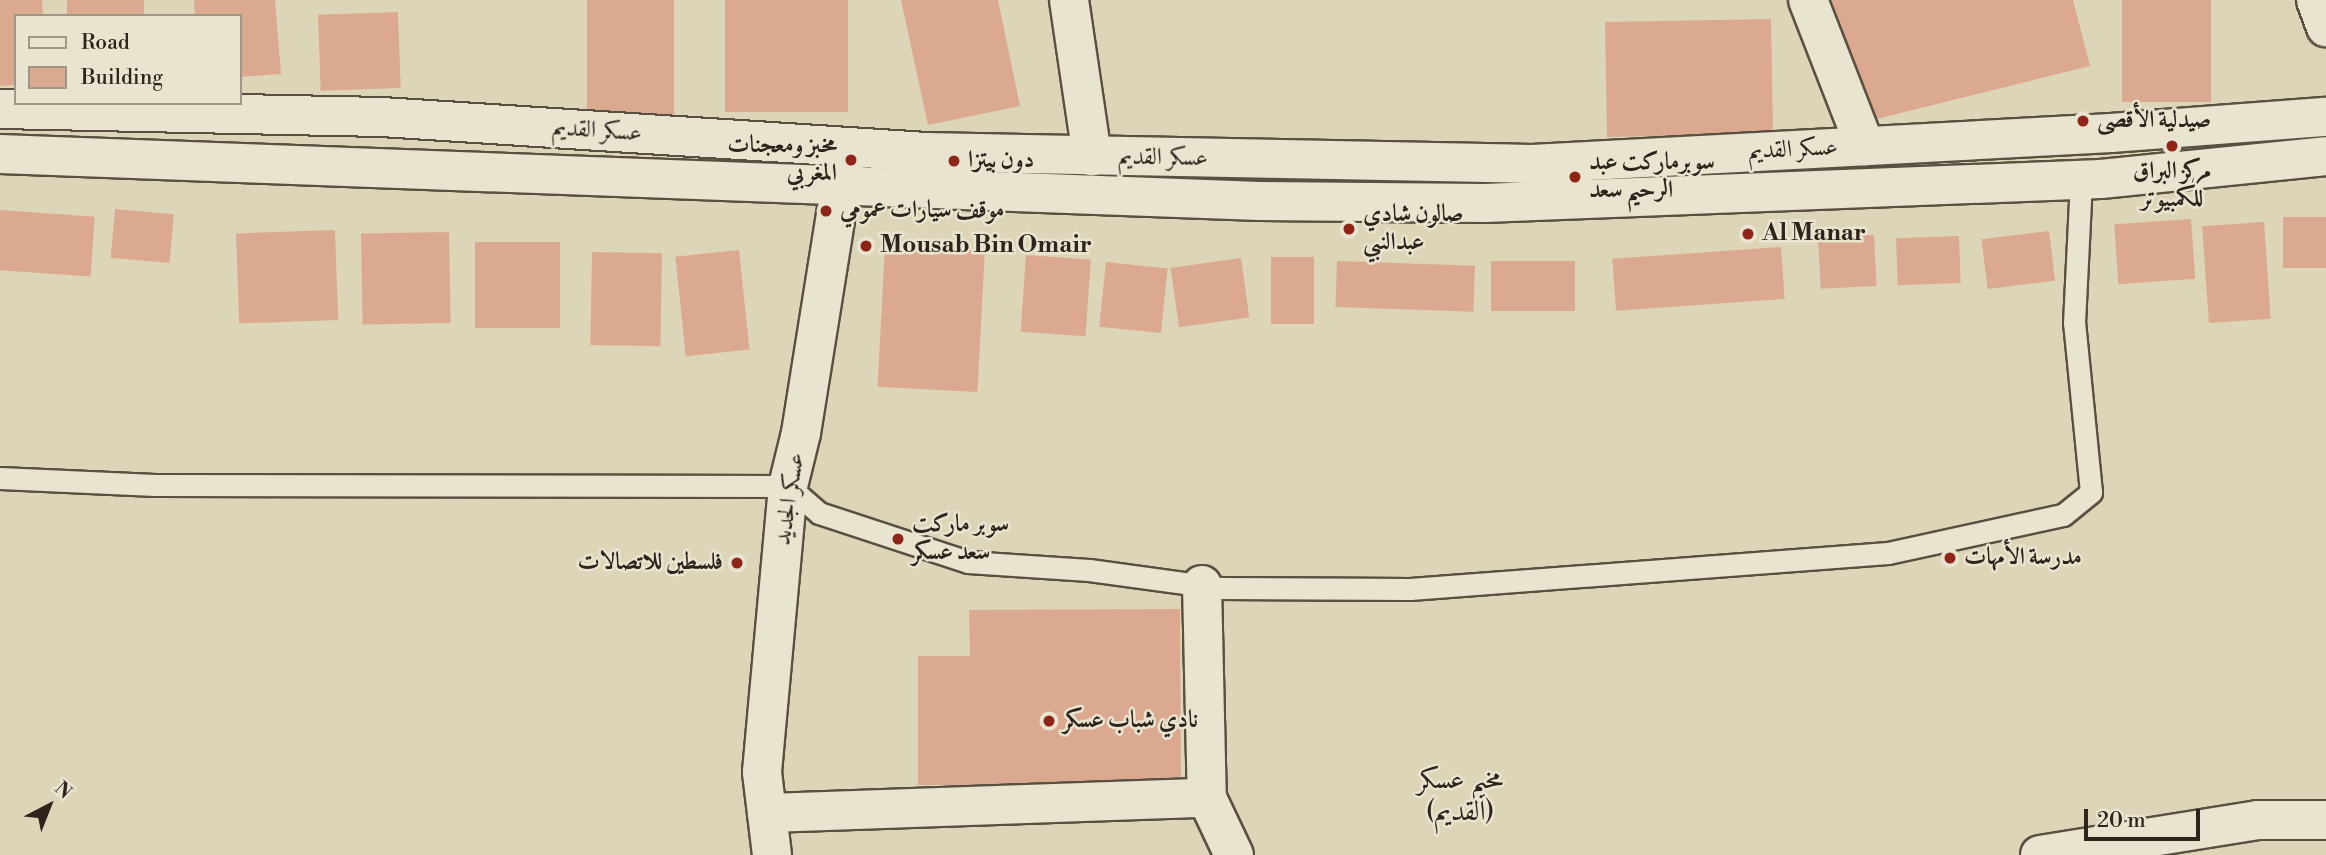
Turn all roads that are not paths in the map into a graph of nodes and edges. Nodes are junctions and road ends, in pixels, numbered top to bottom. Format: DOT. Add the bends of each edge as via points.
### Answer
graph roads {
  1 [pos="1069,0"];
  2 [pos="1808,0"];
  3 [pos="2316,0"];
  4 [pos="2326,27"];
  5 [pos="0,109"];
  6 [pos="2326,117"];
  7 [pos="847,146"];
  8 [pos="1865,146"];
  9 [pos="0,154"];
  10 [pos="1092,156"];
  11 [pos="2326,156"];
  12 [pos="2081,180"];
  13 [pos="842,185"];
  14 [pos="0,478"];
  15 [pos="788,486"];
  16 [pos="1202,585"];
  17 [pos="1207,797"];
  18 [pos="767,813"];
  19 [pos="2326,820"];
  20 [pos="772,855"];
  21 [pos="1234,855"];
  22 [pos="2040,855"];
  1 -- 10 [label="street"];
  2 -- 8 [label="street"];
  3 -- 4 [label="street"];
  5 -- 7 [label="street, عسكر القديم" via="382,117"];
  6 -- 8 [label="street, عسكر القديم"];
  7 -- 10 [label="street, عسكر القديم"];
  7 -- 13 [label="street, عسكر الجديد"];
  8 -- 10 [label="street, عسكر القديم" via="1532,164"];
  9 -- 13 [label="street, عسكر القديم"];
  11 -- 12 [label="street, عسكر القديم"];
  12 -- 13 [label="street, عسكر القديم" via="1485,203 1259,201"];
  12 -- 16 [label="lane" via="2074,323 2091,492 2063,515 1888,553 1410,589"];
  13 -- 15 [label="street, عسكر الجديد"];
  14 -- 15 [label="lane" via="155,485"];
  15 -- 16 [label="lane" via="819,513 968,562"];
  15 -- 18 [label="street, عسكر الجديد" via="762,772"];
  16 -- 17 [label="street"];
  17 -- 18 [label="street"];
  17 -- 21 [label="street"];
  18 -- 20 [label="street, عسكر الجديد"];
  19 -- 22 [label="street" via="2258,820"];
}
